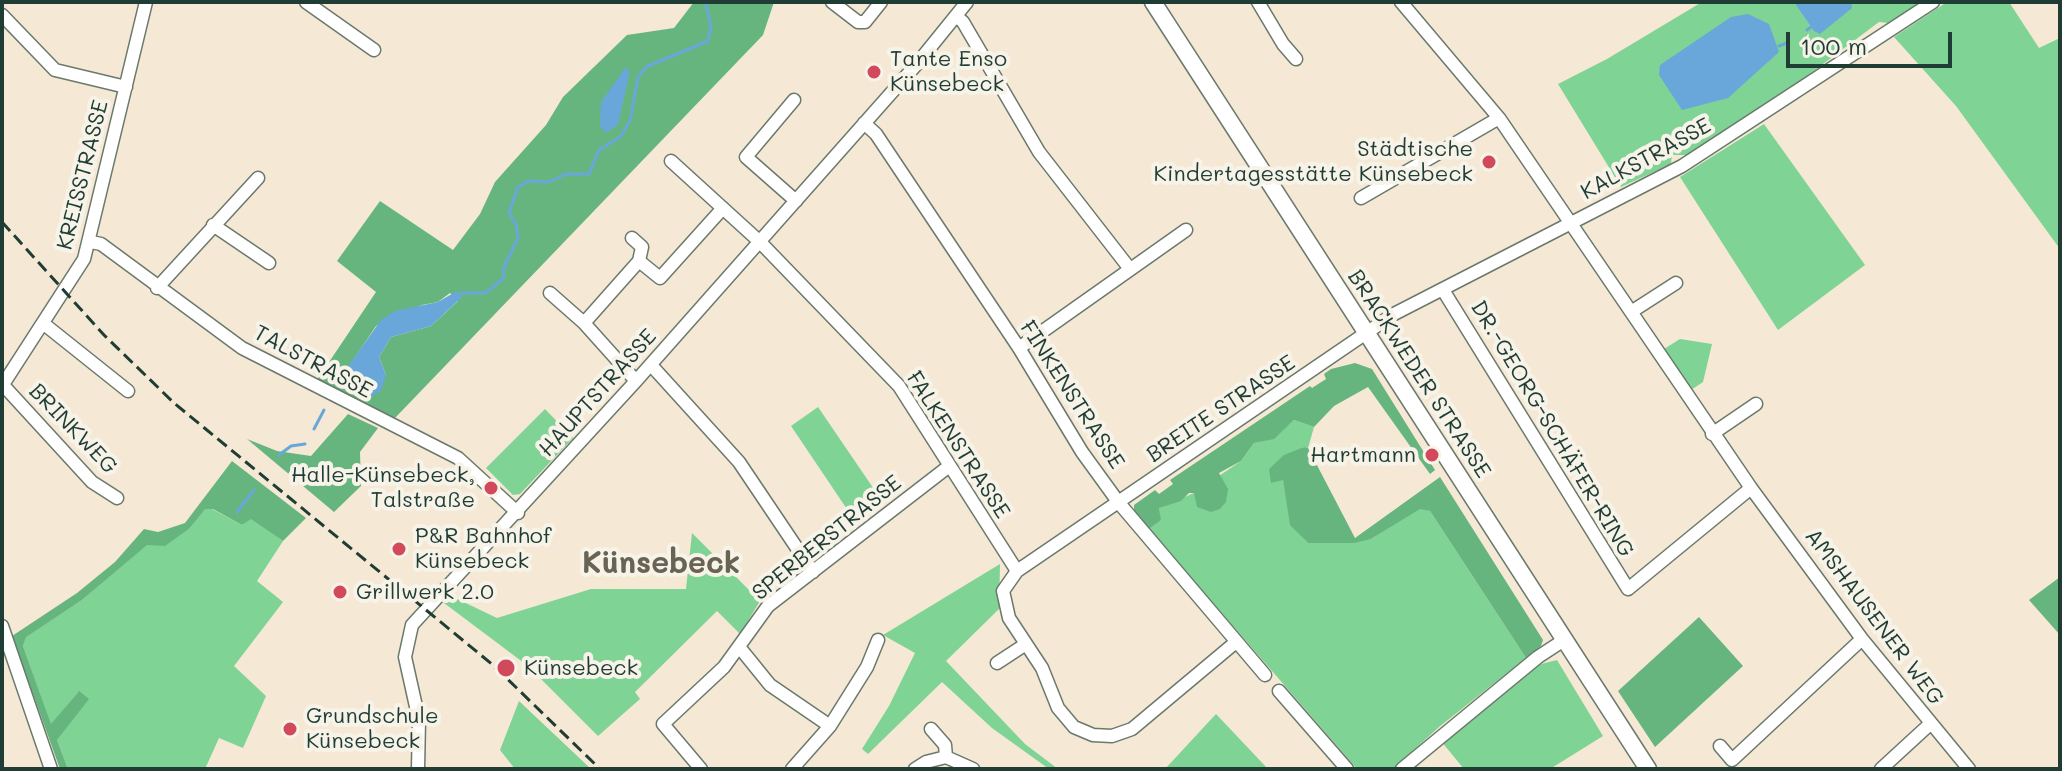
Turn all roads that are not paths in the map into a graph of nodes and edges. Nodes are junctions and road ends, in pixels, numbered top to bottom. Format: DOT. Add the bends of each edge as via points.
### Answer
graph roads {
  1 [pos="146,2"];
  2 [pos="306,2"];
  3 [pos="832,2"];
  4 [pos="881,2"];
  5 [pos="967,2"];
  6 [pos="1153,2"];
  7 [pos="1258,2"];
  8 [pos="1401,2"];
  9 [pos="1933,2"];
  10 [pos="2,15"];
  11 [pos="956,16"];
  12 [pos="374,50"];
  13 [pos="1296,59"];
  14 [pos="126,87"];
  15 [pos="794,100"];
  16 [pos="1499,118"];
  17 [pos="864,123"];
  18 [pos="671,161"];
  19 [pos="258,178"];
  20 [pos="1361,198"];
  21 [pos="796,201"];
  22 [pos="723,208"];
  23 [pos="1573,222"];
  24 [pos="213,225"];
  25 [pos="1186,230"];
  26 [pos="632,238"];
  27 [pos="91,242"];
  28 [pos="760,242"];
  29 [pos="639,261"];
  30 [pos="269,263"];
  31 [pos="1130,269"];
  32 [pos="1676,283"];
  33 [pos="157,288"];
  34 [pos="1443,290"];
  35 [pos="550,293"];
  36 [pos="1631,312"];
  37 [pos="584,323"];
  38 [pos="44,324"];
  39 [pos="1367,333"];
  40 [pos="1019,348"];
  41 [pos="651,365"];
  42 [pos="636,381"];
  43 [pos="2,385"];
  44 [pos="128,391"];
  45 [pos="1756,404"];
  46 [pos="1712,434"];
  47 [pos="948,467"];
  48 [pos="1751,488"];
  49 [pos="117,498"];
  50 [pos="1119,503"];
  51 [pos="518,513"];
  52 [pos="1017,571"];
  53 [pos="813,572"];
  54 [pos="2,626"];
  55 [pos="1862,639"];
  56 [pos="878,640"];
  57 [pos="1564,640"];
  58 [pos="1236,642"];
  59 [pos="1026,644"];
  60 [pos="740,648"];
  61 [pos="997,663"];
  62 [pos="1265,675"];
  63 [pos="1279,691"];
  64 [pos="1930,724"];
  65 [pos="830,726"];
  66 [pos="931,729"];
  67 [pos="1720,746"];
  68 [pos="946,757"];
  69 [pos="51,769"];
  70 [pos="418,769"];
  71 [pos="701,769"];
  72 [pos="792,769"];
  73 [pos="915,769"];
  74 [pos="973,769"];
  75 [pos="1347,769"];
  76 [pos="1402,769"];
  77 [pos="1648,769"];
  78 [pos="1881,769"];
  79 [pos="1969,769"];
  1 -- 14 [label="street, KREISSTRASSE"];
  2 -- 12 [label="street"];
  3 -- 4 [label="street" via="865,22"];
  5 -- 11 [label="street, HAUPTSTRASSE"];
  6 -- 39 [label="street, BRACKWEDER STRASSE"];
  7 -- 13 [label="street"];
  8 -- 16 [label="street"];
  9 -- 23 [label="street, KALKSTRASSE" via="1682,166"];
  10 -- 14 [label="street" via="55,70"];
  11 -- 17 [label="street, HAUPTSTRASSE"];
  11 -- 31 [label="street" via="1039,152"];
  14 -- 27 [label="street, KREISSTRASSE"];
  15 -- 21 [label="street" via="746,157"];
  16 -- 20 [label="street"];
  16 -- 23 [label="street"];
  17 -- 21 [label="street, HAUPTSTRASSE"];
  17 -- 40 [label="street, FINKENSTRASSE"];
  18 -- 22 [label="street, FALKENSTRASSE"];
  19 -- 24 [label="street"];
  21 -- 28 [label="street, HAUPTSTRASSE"];
  22 -- 28 [label="street, FALKENSTRASSE"];
  22 -- 29 [label="street" via="660,278"];
  23 -- 34 [label="street, KALKSTRASSE"];
  23 -- 36 [label="street"];
  24 -- 30 [label="street"];
  24 -- 33 [label="street"];
  25 -- 31 [label="street"];
  26 -- 29 [label="street" via="642,247"];
  27 -- 33 [label="street, TALSTRASSE" via="101,244"];
  27 -- 38 [label="street, KREISSTRASSE"];
  28 -- 41 [label="street, HAUPTSTRASSE"];
  28 -- 47 [label="street, FALKENSTRASSE" via="899,386"];
  29 -- 37 [label="street"];
  31 -- 40 [label="street"];
  32 -- 36 [label="street"];
  33 -- 51 [label="street, TALSTRASSE" via="242,348 458,458"];
  34 -- 39 [label="street, KALKSTRASSE"];
  34 -- 48 [label="street, DR.-GEORG-SCHÄFER-RING" via="1628,589"];
  35 -- 37 [label="street"];
  36 -- 46 [label="street"];
  37 -- 42 [label="street"];
  38 -- 43 [label="street, KREISSTRASSE"];
  38 -- 44 [label="street"];
  39 -- 50 [label="street, BREITE STRASSE"];
  39 -- 57 [label="street, BRACKWEDER STRASSE"];
  40 -- 50 [label="street, FINKENSTRASSE"];
  41 -- 42 [label="street, HAUPTSTRASSE"];
  41 -- 53 [label="street" via="739,462"];
  42 -- 51 [label="street, HAUPTSTRASSE"];
  43 -- 49 [label="street, BRINKWEG" via="92,482"];
  45 -- 46 [label="street"];
  46 -- 48 [label="street"];
  47 -- 52 [label="street, FALKENSTRASSE"];
  47 -- 53 [label="street, SPERBERSTRASSE"];
  48 -- 55 [label="street, AMSHAUSENER WEG"];
  50 -- 52 [label="street, BREITE STRASSE"];
  50 -- 58 [label="street, FINKENSTRASSE"];
  51 -- 70 [label="street, HAUPTSTRASSE" via="412,625 405,645 421,737"];
  52 -- 59 [label="street" via="1003,591 1004,605"];
  53 -- 60 [label="street, SPERBERSTRASSE" via="768,606"];
  54 -- 69 [label="street"];
  55 -- 64 [label="street, AMSHAUSENER WEG"];
  55 -- 67 [label="street" via="1732,760"];
  56 -- 65 [label="street"];
  57 -- 76 [label="street"];
  57 -- 77 [label="street, BRACKWEDER STRASSE"];
  58 -- 59 [label="street" via="1132,729 1102,736 1084,732 1066,719"];
  58 -- 62 [label="street, FINKENSTRASSE"];
  59 -- 61 [label="street"];
  60 -- 65 [label="street" via="770,685"];
  60 -- 71 [label="street, SPERBERSTRASSE" via="663,724"];
  63 -- 75 [label="street"];
  64 -- 78 [label="street"];
  64 -- 79 [label="street, AMSHAUSENER WEG"];
  65 -- 72 [label="street"];
  66 -- 68 [label="street" via="945,745"];
  68 -- 73 [label="street"];
  68 -- 74 [label="street"];
}
